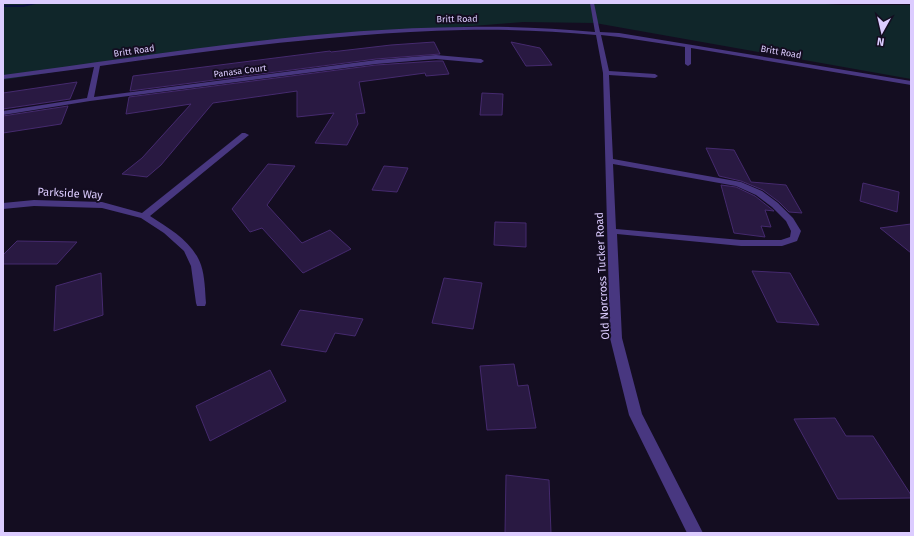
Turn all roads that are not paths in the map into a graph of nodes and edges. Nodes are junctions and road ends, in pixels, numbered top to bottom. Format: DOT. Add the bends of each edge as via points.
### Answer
graph roads {
  1 [pos="592,3"];
  2 [pos="598,33"];
  3 [pos="688,46"];
  4 [pos="481,62"];
  5 [pos="688,64"];
  6 [pos="97,65"];
  7 [pos="606,73"];
  8 [pos="655,76"];
  9 [pos="3,77"];
  10 [pos="911,83"];
  11 [pos="90,99"];
  12 [pos="3,113"];
  13 [pos="245,135"];
  14 [pos="610,161"];
  15 [pos="3,206"];
  16 [pos="144,216"];
  17 [pos="612,231"];
  18 [pos="202,303"];
  19 [pos="695,533"];
  1 -- 2 [label="street, Old Norcross Tucker Road"];
  2 -- 3 [label="street, Britt Road"];
  2 -- 6 [label="street, Britt Road" via="481,27 406,29 259,44"];
  2 -- 7 [label="street, Old Norcross Tucker Road"];
  3 -- 5 [label="street"];
  3 -- 10 [label="street, Britt Road"];
  4 -- 11 [label="street, Panasa Court" via="436,57 376,62"];
  6 -- 9 [label="street, Britt Road"];
  6 -- 11 [label="street"];
  7 -- 8 [label="street"];
  7 -- 14 [label="street, Old Norcross Tucker Road"];
  11 -- 12 [label="street, Panasa Court"];
  13 -- 16 [label="street"];
  14 -- 17 [label="street, Old Norcross Tucker Road"];
  14 -- 17 [label="street" via="738,184 759,193 775,205 790,220 796,231 794,239 782,243 741,243"];
  15 -- 16 [label="street, Parkside Way" via="34,203 102,205"];
  16 -- 18 [label="street, Parkside Way" via="188,249 196,266"];
  17 -- 19 [label="street, Old Norcross Tucker Road" via="616,338 636,415"];
}
